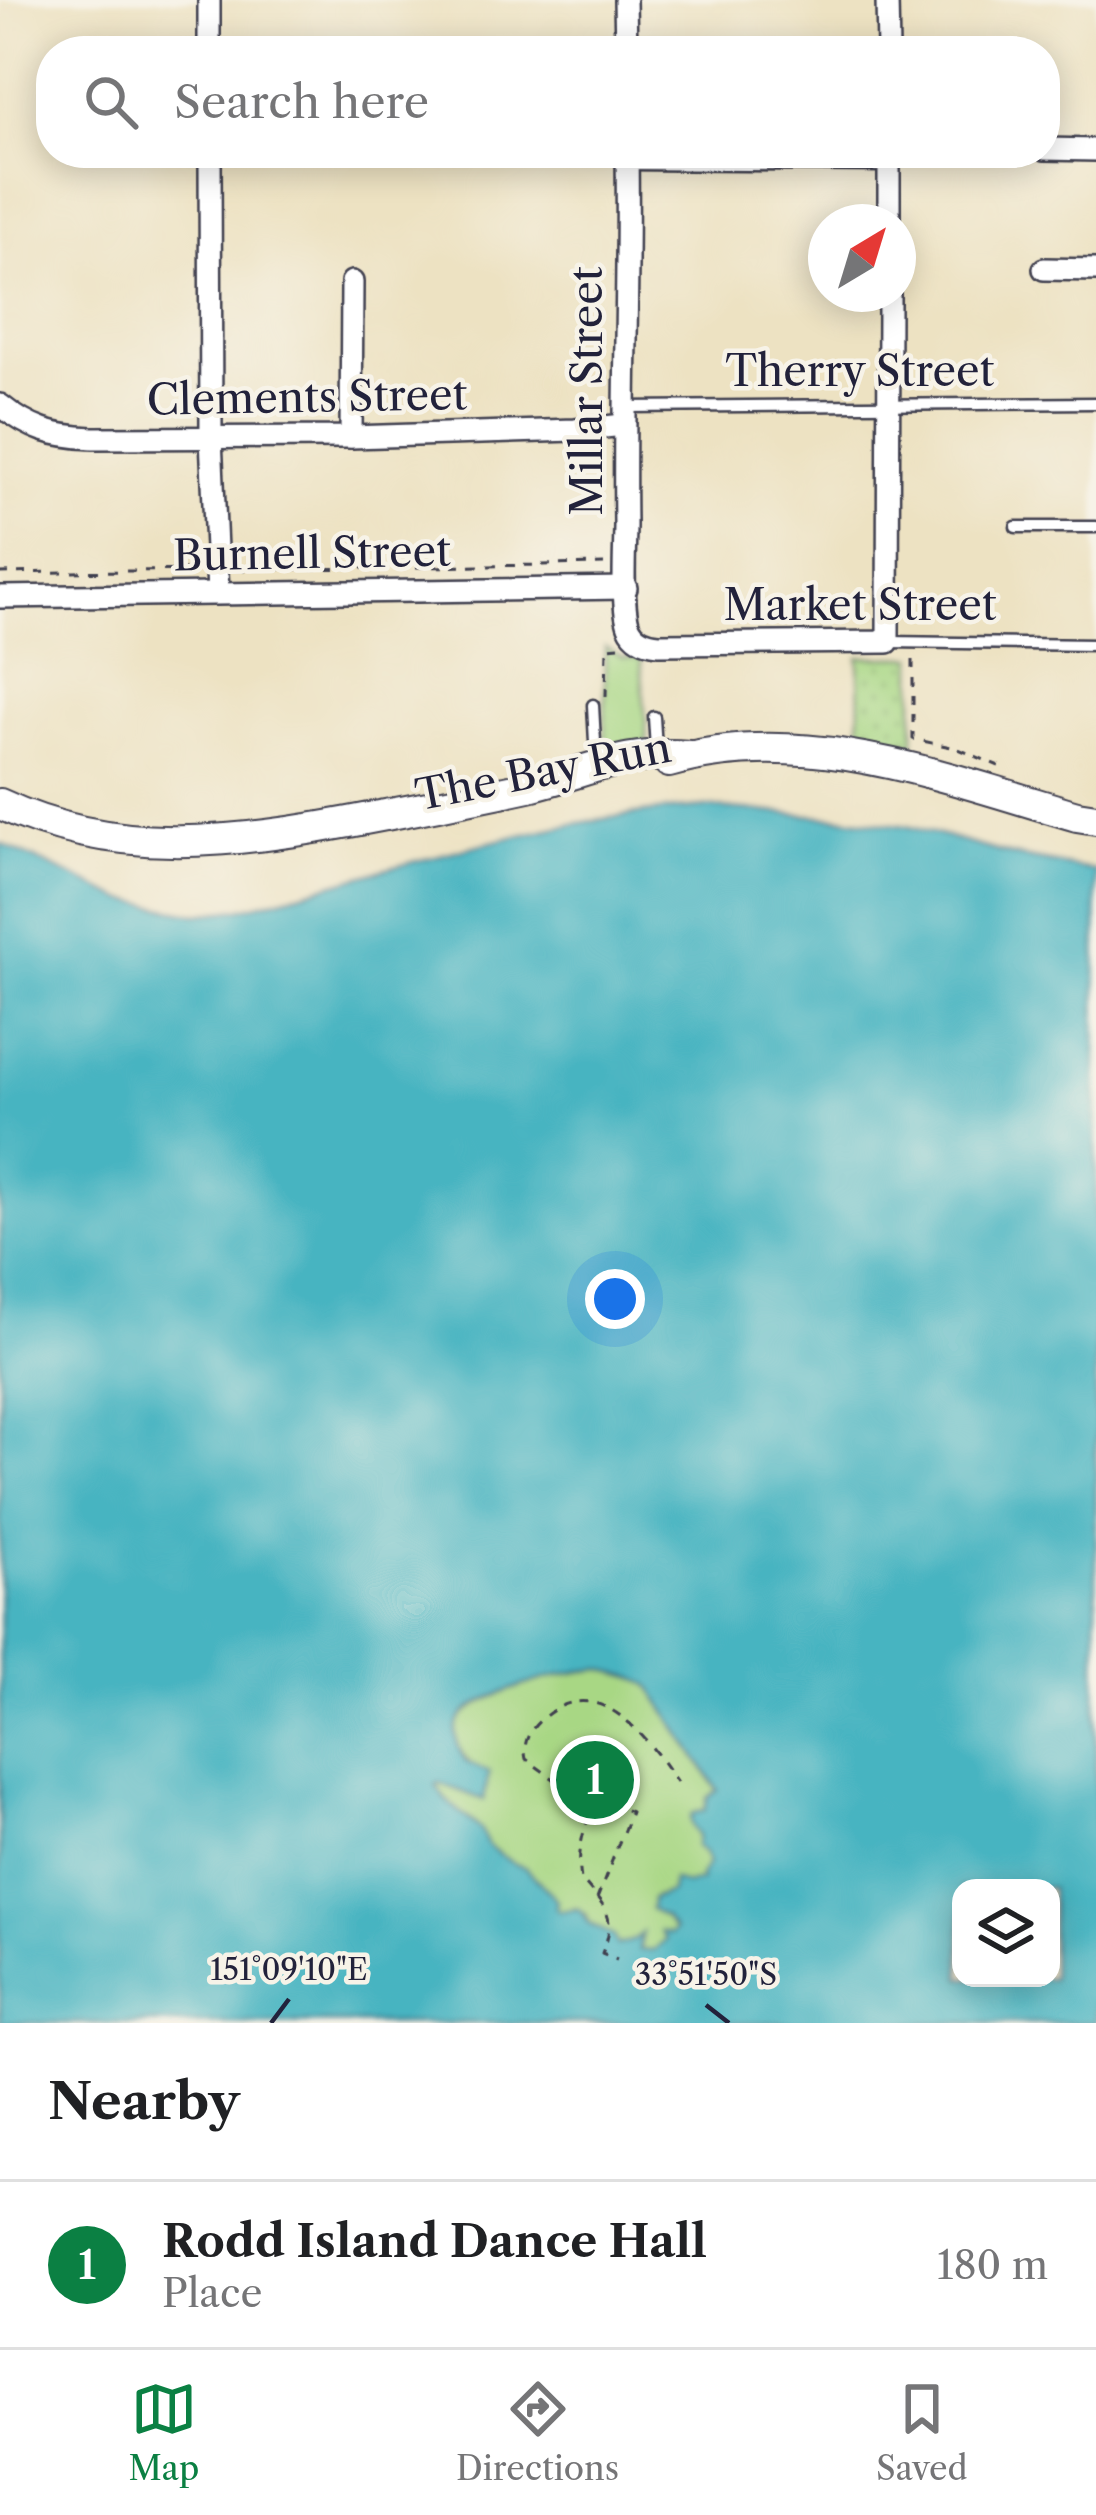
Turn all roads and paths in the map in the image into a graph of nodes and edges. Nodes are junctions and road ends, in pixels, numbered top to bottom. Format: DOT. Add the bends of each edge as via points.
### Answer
graph roads {
  1 [pos="209,0"];
  2 [pos="626,0"];
  3 [pos="887,0"];
  4 [pos="209,36"];
  5 [pos="626,36"];
  6 [pos="888,36"];
  7 [pos="1060,149"];
  8 [pos="1096,150"];
  9 [pos="210,168"];
  10 [pos="627,168"];
  11 [pos="890,168"];
  12 [pos="889,204"];
  13 [pos="1044,269"];
  14 [pos="1096,270"];
  15 [pos="352,281"];
  16 [pos="889,312"];
  17 [pos="1096,403"];
  18 [pos="888,404"];
  19 [pos="0,405"];
  20 [pos="624,416"];
  21 [pos="351,437"];
  22 [pos="211,438"];
  23 [pos="1016,527"];
  24 [pos="1096,527"];
  25 [pos="609,564"];
  26 [pos="217,570"];
  27 [pos="0,573"];
  28 [pos="626,588"];
  29 [pos="218,593"];
  30 [pos="0,597"];
  31 [pos="630,628"];
  32 [pos="888,642"];
  33 [pos="1096,645"];
  34 [pos="607,647"];
  35 [pos="913,660"];
  36 [pos="606,694"];
  37 [pos="593,705"];
  38 [pos="654,717"];
  39 [pos="657,759"];
  40 [pos="597,772"];
  41 [pos="1009,772"];
  42 [pos="0,804"];
  43 [pos="1096,819"];
  44 [pos="628,1774"];
  45 [pos="677,1782"];
  46 [pos="559,1783"];
  47 [pos="595,1798"];
  48 [pos="597,1899"];
  49 [pos="617,1959"];
  1 -- 4 [label="street"];
  2 -- 5 [label="street"];
  3 -- 6 [label="street"];
  7 -- 8 [label="street"];
  9 -- 22 [label="street"];
  10 -- 20 [label="street, Millar Street"];
  11 -- 12 [label="street"];
  13 -- 14 [label="street"];
  15 -- 21 [label="street"];
  16 -- 18 [label="street"];
  17 -- 18 [label="lane, Therry Street"];
  18 -- 20 [label="lane, Therry Street"];
  18 -- 32 [label="street"];
  19 -- 22 [label="street, Clements Street" via="35,429 67,437"];
  20 -- 21 [label="street, Clements Street" via="574,430"];
  20 -- 28 [label="street, Millar Street"];
  21 -- 22 [label="street, Clements Street"];
  22 -- 26 [label="street"];
  23 -- 24 [label="lane"];
  25 -- 26 [label="path"];
  26 -- 27 [label="path"];
  26 -- 29 [label="street"];
  28 -- 29 [label="street, Burnell Street"];
  28 -- 31 [label="street, Millar Street"];
  29 -- 30 [label="street, Burnell Street"];
  31 -- 32 [label="street, Market Street" via="658,644"];
  32 -- 33 [label="lane, Market Street"];
  34 -- 36 [label="path"];
  35 -- 41 [label="path" via="913,739"];
  37 -- 40 [label="lane"];
  38 -- 39 [label="lane"];
  39 -- 40 [label="main road"];
  39 -- 43 [label="main road" via="822,750"];
  40 -- 42 [label="main road" via="218,842 112,839"];
  44 -- 46 [label="path" via="572,1751"];
  45 -- 46 [label="path" via="634,1724 577,1701 537,1723 524,1746 530,1763"];
  46 -- 47 [label="path"];
  47 -- 48 [label="path" via="578,1858 581,1879"];
  47 -- 48 [label="path" via="631,1812"];
  48 -- 49 [label="path" via="611,1924 602,1953"];
}
